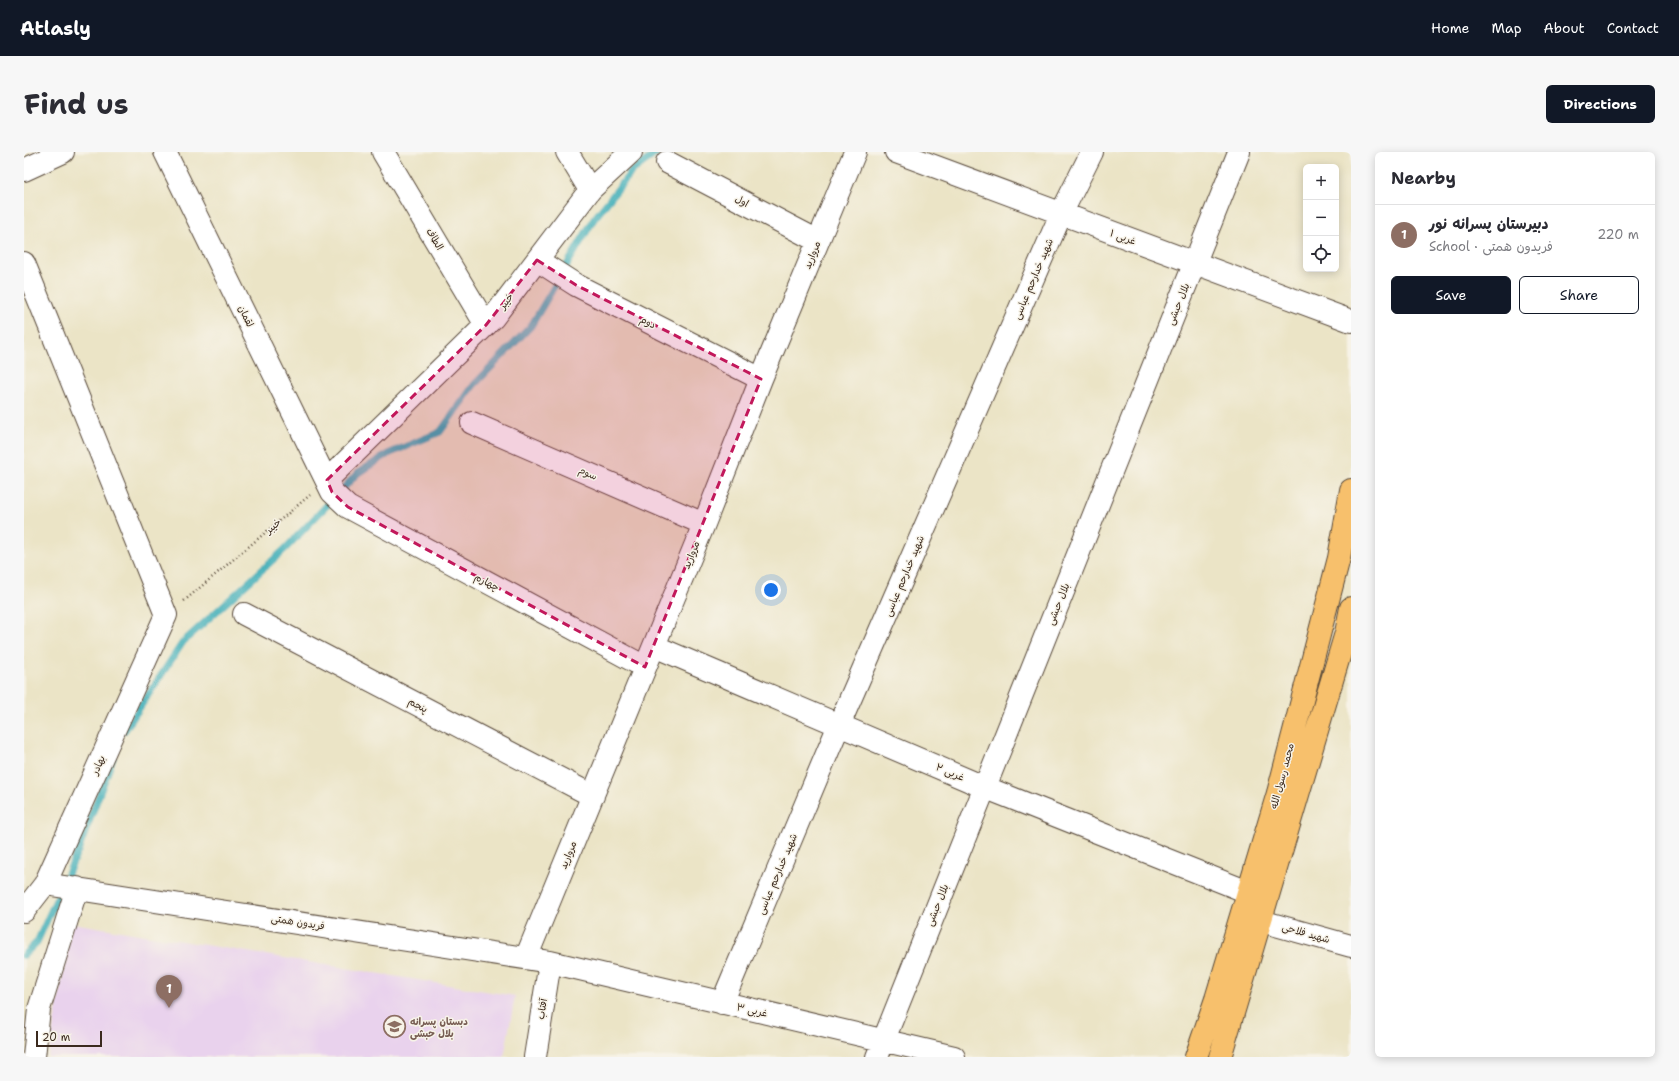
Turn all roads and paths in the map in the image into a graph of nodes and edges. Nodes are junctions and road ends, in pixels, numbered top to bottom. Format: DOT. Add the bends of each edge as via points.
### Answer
graph roads {
  1 [pos="63,152"];
  2 [pos="165,152"];
  3 [pos="383,152"];
  4 [pos="567,152"];
  5 [pos="631,152"];
  6 [pos="855,152"];
  7 [pos="896,152"];
  8 [pos="1092,152"];
  9 [pos="1239,152"];
  10 [pos="667,162"];
  11 [pos="24,170"];
  12 [pos="590,190"];
  13 [pos="1061,214"];
  14 [pos="818,241"];
  15 [pos="538,260"];
  16 [pos="1194,263"];
  17 [pos="24,264"];
  18 [pos="1351,321"];
  19 [pos="486,325"];
  20 [pos="761,379"];
  21 [pos="472,423"];
  22 [pos="329,486"];
  23 [pos="1351,490"];
  24 [pos="704,524"];
  25 [pos="1351,608"];
  26 [pos="244,614"];
  27 [pos="166,615"];
  28 [pos="654,646"];
  29 [pos="645,667"];
  30 [pos="839,725"];
  31 [pos="984,787"];
  32 [pos="593,796"];
  33 [pos="45,884"];
  34 [pos="77,888"];
  35 [pos="1248,892"];
  36 [pos="24,911"];
  37 [pos="1261,921"];
  38 [pos="1351,946"];
  39 [pos="526,958"];
  40 [pos="550,962"];
  41 [pos="722,1002"];
  42 [pos="880,1049"];
  43 [pos="34,1057"];
  44 [pos="535,1057"];
  45 [pos="954,1057"];
  46 [pos="1196,1057"];
  47 [pos="1220,1057"];
  1 -- 11 [label="street"];
  2 -- 22 [label="street, لقمان"];
  3 -- 19 [label="street, الطاف"];
  4 -- 12 [label="street"];
  5 -- 12 [label="street, خیبر"];
  6 -- 14 [label="street, مروارید"];
  7 -- 13 [label="street, ۱ غربی"];
  8 -- 13 [label="street, شهید خدارحم عباسی"];
  9 -- 16 [label="street, بلال حبشی"];
  10 -- 14 [label="street, اول"];
  12 -- 15 [label="street, خیبر"];
  13 -- 16 [label="street, ۱ غربی"];
  13 -- 30 [label="street, شهید خدارحم عباسی"];
  14 -- 20 [label="street, مروارید"];
  15 -- 19 [label="street, خیبر"];
  15 -- 20 [label="street, دوم" via="576,285"];
  16 -- 18 [label="street, ۱ غربی"];
  16 -- 31 [label="street, بلال حبشی"];
  17 -- 27 [label="street"];
  19 -- 22 [label="street, خیبر"];
  20 -- 24 [label="street, مروارید"];
  21 -- 24 [label="street, سوم"];
  22 -- 27 [label="path, خیبر"];
  22 -- 29 [label="street, چهارم" via="348,507"];
  23 -- 35 [label="main road, محمد رسول الله" via="1337,566 1278,793"];
  24 -- 28 [label="street, مروارید"];
  25 -- 37 [label="main road, محمد رسول الله" via="1346,634"];
  26 -- 32 [label="street, پنجم"];
  27 -- 33 [label="street, بهادر"];
  28 -- 29 [label="street, مروارید"];
  28 -- 30 [label="street, ۲ غربی"];
  29 -- 32 [label="street, مروارید"];
  30 -- 31 [label="street, ۲ غربی"];
  30 -- 41 [label="street, شهید خدارحم عباسی"];
  31 -- 35 [label="street, ۲ غربی"];
  31 -- 42 [label="street, بلال حبشی"];
  32 -- 39 [label="street, مروارید"];
  33 -- 34 [label="street, فریدون همتی"];
  33 -- 36 [label="street, بهادر"];
  34 -- 39 [label="street, فریدون همتی"];
  34 -- 43 [label="street" via="39,1009"];
  35 -- 46 [label="main road, محمد رسول الله"];
  37 -- 38 [label="street, شهید فلاحی"];
  37 -- 47 [label="main road, محمد رسول الله"];
  39 -- 40 [label="street, فریدون همتی"];
  40 -- 41 [label="street, ۳ غربی"];
  40 -- 44 [label="street, آفتاب"];
  41 -- 42 [label="street, ۳ غربی"];
  42 -- 45 [label="street, ۳ غربی"];
}
